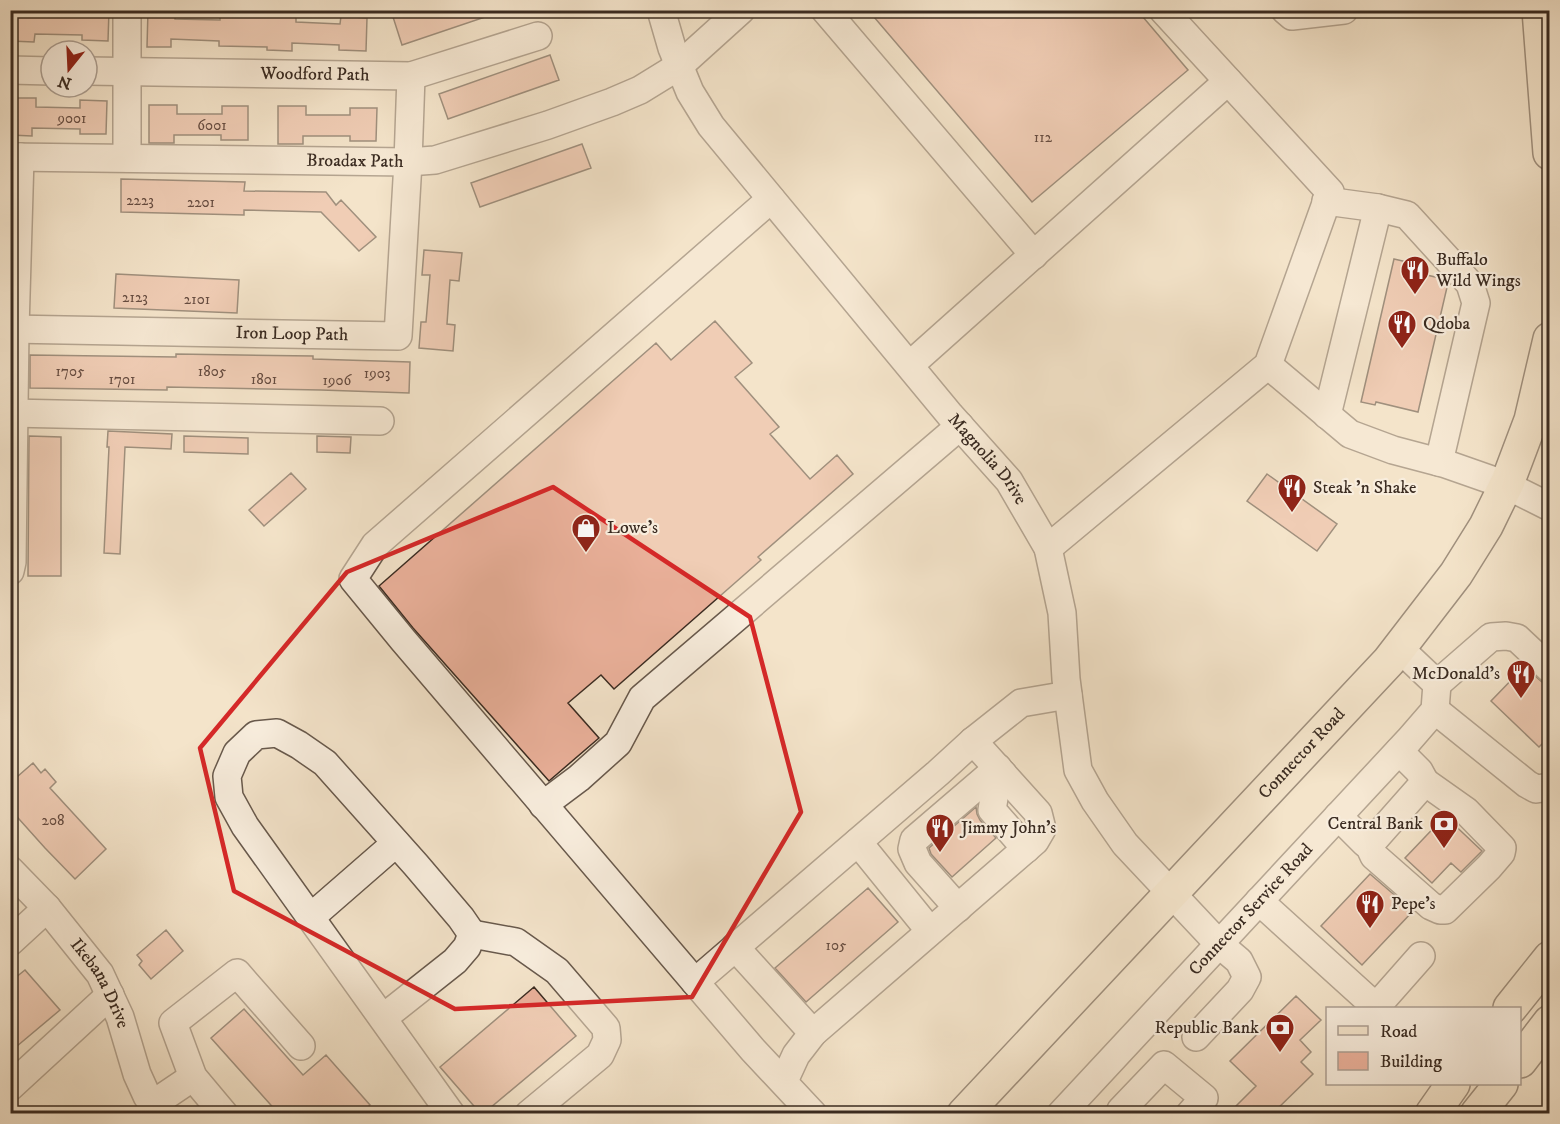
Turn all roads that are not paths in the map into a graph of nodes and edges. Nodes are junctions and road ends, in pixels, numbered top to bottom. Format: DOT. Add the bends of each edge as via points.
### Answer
graph roads {
  1 [pos="127,10"];
  2 [pos="661,10"];
  3 [pos="741,10"];
  4 [pos="825,10"];
  5 [pos="1163,10"];
  6 [pos="1344,10"];
  7 [pos="1539,10"];
  8 [pos="1299,12"];
  9 [pos="538,36"];
  10 [pos="679,66"];
  11 [pos="10,70"];
  12 [pos="39,71"];
  13 [pos="99,71"];
  14 [pos="127,72"];
  15 [pos="411,76"];
  16 [pos="1228,81"];
  17 [pos="1550,153"];
  18 [pos="15,157"];
  19 [pos="127,158"];
  20 [pos="408,162"];
  21 [pos="771,198"];
  22 [pos="1326,201"];
  23 [pos="1378,208"];
  24 [pos="1034,255"];
  25 [pos="13,328"];
  26 [pos="1550,339"];
  27 [pos="910,365"];
  28 [pos="1268,365"];
  29 [pos="12,413"];
  30 [pos="1327,415"];
  31 [pos="380,421"];
  32 [pos="960,426"];
  33 [pos="1439,462"];
  34 [pos="1506,484"];
  35 [pos="1550,507"];
  36 [pos="1048,548"];
  37 [pos="10,571"];
  38 [pos="1399,648"];
  39 [pos="1550,669"];
  40 [pos="1437,684"];
  41 [pos="1068,695"];
  42 [pos="1435,710"];
  43 [pos="973,741"];
  44 [pos="1399,751"];
  45 [pos="1001,771"];
  46 [pos="1425,782"];
  47 [pos="1550,787"];
  48 [pos="543,805"];
  49 [pos="1338,816"];
  50 [pos="858,842"];
  51 [pos="396,843"];
  52 [pos="1368,843"];
  53 [pos="10,870"];
  54 [pos="1171,893"];
  55 [pos="1259,901"];
  56 [pos="958,908"];
  57 [pos="47,909"];
  58 [pos="311,917"];
  59 [pos="930,931"];
  60 [pos="472,934"];
  61 [pos="10,942"];
  62 [pos="1219,944"];
  63 [pos="735,947"];
  64 [pos="1421,956"];
  65 [pos="1550,958"];
  66 [pos="695,982"];
  67 [pos="110,995"];
  68 [pos="1511,1007"];
  69 [pos="383,1018"];
  70 [pos="1550,1022"];
  71 [pos="813,1033"];
  72 [pos="1196,1037"];
  73 [pos="301,1046"];
  74 [pos="1521,1060"];
  75 [pos="193,1077"];
  76 [pos="784,1081"];
  77 [pos="1090,1082"];
  78 [pos="1452,1085"];
  79 [pos="1499,1085"];
  80 [pos="10,1087"];
  81 [pos="157,1109"];
  82 [pos="1123,1112"];
  83 [pos="224,1113"];
  84 [pos="451,1113"];
  85 [pos="529,1113"];
  86 [pos="813,1113"];
  87 [pos="964,1113"];
  88 [pos="1061,1113"];
  89 [pos="1190,1113"];
  90 [pos="1432,1113"];
  91 [pos="1477,1113"];
  1 -- 14 [label="street"];
  2 -- 10 [label="street, Magnolia Drive"];
  3 -- 10 [label="street, Broadax Path"];
  4 -- 24 [label="street"];
  5 -- 16 [label="street"];
  6 -- 8 [label="street"];
  7 -- 17 [label="main road"];
  9 -- 15 [label="street, Woodford Path"];
  10 -- 20 [label="street, Broadax Path" via="640,90 548,125 435,160"];
  10 -- 21 [label="street, Magnolia Drive" via="711,126"];
  11 -- 12 [label="street"];
  13 -- 14 [label="street, Woodford Path"];
  14 -- 15 [label="street, Woodford Path"];
  14 -- 19 [label="street"];
  15 -- 20 [label="street"];
  16 -- 22 [label="street" via="1330,192"];
  16 -- 24 [label="street"];
  18 -- 19 [label="street, Broadax Path"];
  18 -- 25 [label="street"];
  19 -- 20 [label="street, Broadax Path"];
  20 -- 25 [label="street, Iron Loop Path" via="398,336"];
  21 -- 27 [label="street, Magnolia Drive"];
  21 -- 48 [label="street" via="375,545 353,579"];
  22 -- 23 [label="street"];
  22 -- 28 [label="street"];
  23 -- 30 [label="street"];
  23 -- 33 [label="street" via="1407,215 1470,284 1476,303"];
  24 -- 27 [label="street"];
  25 -- 29 [label="street"];
  26 -- 34 [label="main road, Connector Road" via="1531,420"];
  27 -- 32 [label="street, Magnolia Drive"];
  28 -- 30 [label="street"];
  28 -- 36 [label="street"];
  29 -- 31 [label="street"];
  29 -- 37 [label="street"];
  30 -- 33 [label="street" via="1350,434"];
  32 -- 36 [label="street, Magnolia Drive" via="1009,481"];
  32 -- 48 [label="street" via="642,698 618,743"];
  33 -- 34 [label="street"];
  34 -- 35 [label="street"];
  34 -- 38 [label="main road, Connector Road" via="1456,574"];
  36 -- 41 [label="street, Magnolia Drive" via="1062,613"];
  38 -- 40 [label="street"];
  38 -- 54 [label="main road, Connector Road"];
  39 -- 40 [label="street" via="1517,638 1491,637"];
  40 -- 42 [label="street"];
  41 -- 43 [label="street" via="1021,703"];
  41 -- 54 [label="street, Magnolia Drive" via="1078,770 1125,844"];
  42 -- 44 [label="street, Connector Service Road"];
  42 -- 47 [label="street" via="1527,784 1536,789"];
  43 -- 45 [label="street"];
  43 -- 50 [label="street"];
  44 -- 46 [label="street"];
  44 -- 49 [label="street, Connector Service Road"];
  45 -- 56 [label="street" via="992,810 1026,849"];
  45 -- 56 [label="street" via="914,840 912,849 918,863"];
  46 -- 52 [label="street"];
  46 -- 52 [label="street" via="1466,812 1502,848 1489,867 1445,910 1440,910 1374,856"];
  48 -- 66 [label="street"];
  49 -- 52 [label="street"];
  49 -- 55 [label="street, Connector Service Road"];
  50 -- 59 [label="street"];
  50 -- 63 [label="street"];
  51 -- 58 [label="street"];
  51 -- 58 [label="street" via="325,764 277,733 256,735 237,753 227,776 229,797 245,826"];
  51 -- 60 [label="street"];
  53 -- 57 [label="street, Ikebana Drive"];
  54 -- 62 [label="street, Magnolia Drive"];
  54 -- 87 [label="main road, Connector Road"];
  55 -- 62 [label="street, Connector Service Road"];
  55 -- 64 [label="street" via="1376,1007"];
  56 -- 59 [label="street"];
  57 -- 61 [label="street"];
  57 -- 67 [label="street, Ikebana Drive" via="100,974"];
  58 -- 69 [label="street"];
  59 -- 71 [label="street"];
  60 -- 69 [label="street" via="455,961"];
  60 -- 85 [label="street" via="516,942 541,959 557,971 606,1028 608,1040 600,1055"];
  62 -- 72 [label="street, Magnolia Drive" via="1239,961 1246,976 1240,990"];
  62 -- 77 [label="street, Connector Service Road"];
  63 -- 66 [label="street"];
  63 -- 71 [label="street"];
  65 -- 68 [label="main road"];
  66 -- 76 [label="street"];
  67 -- 80 [label="street"];
  67 -- 81 [label="street, Ikebana Drive" via="137,1074"];
  69 -- 84 [label="street"];
  70 -- 74 [label="main road"];
  71 -- 76 [label="street" via="796,1055"];
  73 -- 75 [label="street" via="237,973 173,1023"];
  75 -- 81 [label="street"];
  75 -- 83 [label="street"];
  76 -- 86 [label="street"];
  77 -- 82 [label="street"];
  77 -- 88 [label="street, Connector Service Road"];
  78 -- 90 [label="main road"];
  79 -- 91 [label="main road"];
  82 -- 89 [label="street" via="1164,1065 1204,1098"];
}
